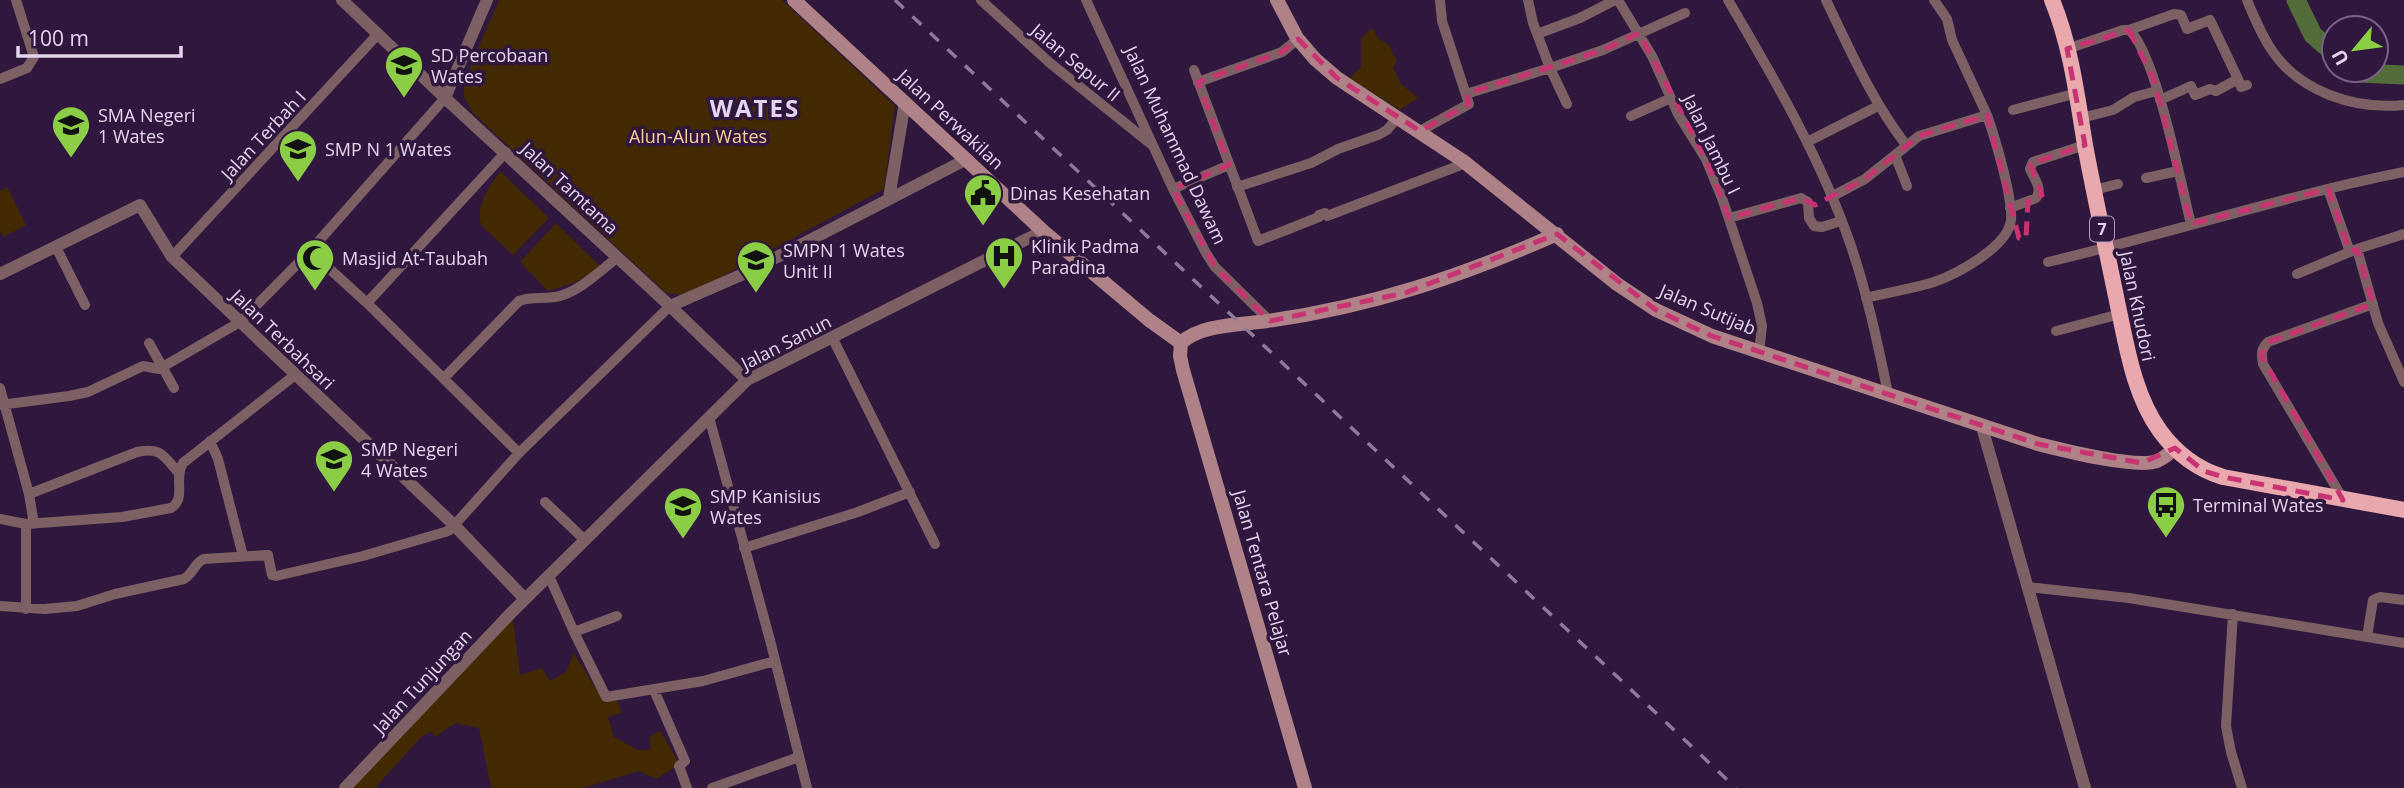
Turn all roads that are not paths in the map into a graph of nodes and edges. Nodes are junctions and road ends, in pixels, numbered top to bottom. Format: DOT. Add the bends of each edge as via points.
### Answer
graph roads {
  1 [pos="16,0"];
  2 [pos="342,0"];
  3 [pos="487,0"];
  4 [pos="794,0"];
  5 [pos="981,0"];
  6 [pos="1086,0"];
  7 [pos="1276,0"];
  8 [pos="1440,0"];
  9 [pos="1528,0"];
  10 [pos="1616,0"];
  11 [pos="1728,0"];
  12 [pos="1934,0"];
  13 [pos="2052,0"];
  14 [pos="2247,0"];
  15 [pos="1830,1"];
  16 [pos="1685,13"];
  17 [pos="2129,30"];
  18 [pos="1639,33"];
  19 [pos="378,34"];
  20 [pos="1537,34"];
  21 [pos="1298,39"];
  22 [pos="2067,49"];
  23 [pos="1550,68"];
  24 [pos="1194,70"];
  25 [pos="0,79"];
  26 [pos="1198,82"];
  27 [pos="2077,93"];
  28 [pos="1466,94"];
  29 [pos="2159,96"];
  30 [pos="445,98"];
  31 [pos="1671,98"];
  32 [pos="905,102"];
  33 [pos="1567,104"];
  34 [pos="2404,105"];
  35 [pos="1878,106"];
  36 [pos="2013,110"];
  37 [pos="1987,115"];
  38 [pos="1631,116"];
  39 [pos="1398,117"];
  40 [pos="2081,118"];
  41 [pos="1420,131"];
  42 [pos="1807,142"];
  43 [pos="1906,145"];
  44 [pos="2085,145"];
  45 [pos="1154,146"];
  46 [pos="506,152"];
  47 [pos="1895,155"];
  48 [pos="967,159"];
  49 [pos="1466,163"];
  50 [pos="1228,165"];
  51 [pos="2178,171"];
  52 [pos="2404,172"];
  53 [pos="2146,178"];
  54 [pos="2118,184"];
  55 [pos="1907,186"];
  56 [pos="1237,187"];
  57 [pos="1173,189"];
  58 [pos="2328,189"];
  59 [pos="2094,190"];
  60 [pos="1831,197"];
  61 [pos="889,198"];
  62 [pos="2010,208"];
  63 [pos="1730,218"];
  64 [pos="1841,221"];
  65 [pos="2191,224"];
  66 [pos="1043,231"];
  67 [pos="1557,234"];
  68 [pos="2404,234"];
  69 [pos="56,247"];
  70 [pos="2106,248"];
  71 [pos="310,251"];
  72 [pos="2354,251"];
  73 [pos="172,257"];
  74 [pos="618,257"];
  75 [pos="2048,262"];
  76 [pos="0,274"];
  77 [pos="2297,274"];
  78 [pos="1866,298"];
  79 [pos="367,303"];
  80 [pos="2373,303"];
  81 [pos="85,305"];
  82 [pos="670,306"];
  83 [pos="2120,314"];
  84 [pos="1270,321"];
  85 [pos="240,322"];
  86 [pos="2056,331"];
  87 [pos="832,337"];
  88 [pos="149,343"];
  89 [pos="1181,343"];
  90 [pos="1759,352"];
  91 [pos="163,367"];
  92 [pos="295,375"];
  93 [pos="444,378"];
  94 [pos="747,380"];
  95 [pos="2404,383"];
  96 [pos="0,388"];
  97 [pos="174,388"];
  98 [pos="1888,394"];
  99 [pos="2,405"];
  100 [pos="709,417"];
  101 [pos="1982,427"];
  102 [pos="210,441"];
  103 [pos="2174,448"];
  104 [pos="519,453"];
  105 [pos="178,471"];
  106 [pos="910,492"];
  107 [pos="29,494"];
  108 [pos="2343,500"];
  109 [pos="545,502"];
  110 [pos="2404,510"];
  111 [pos="0,519"];
  112 [pos="30,524"];
  113 [pos="454,525"];
  114 [pos="585,540"];
  115 [pos="935,544"];
  116 [pos="744,548"];
  117 [pos="243,556"];
  118 [pos="549,576"];
  119 [pos="2028,587"];
  120 [pos="525,599"];
  121 [pos="2404,600"];
  122 [pos="0,606"];
  123 [pos="26,609"];
  124 [pos="2232,614"];
  125 [pos="617,615"];
  126 [pos="574,632"];
  127 [pos="2367,636"];
  128 [pos="2404,643"];
  129 [pos="775,662"];
  130 [pos="654,690"];
  131 [pos="799,757"];
  132 [pos="345,788"];
  133 [pos="687,788"];
  134 [pos="712,788"];
  135 [pos="807,788"];
  136 [pos="1304,788"];
  137 [pos="2085,788"];
  138 [pos="2242,788"];
  1 -- 25 [label="street" via="34,57 27,68"];
  2 -- 19 [label="street, Jalan Tamtama"];
  3 -- 30 [label="street"];
  4 -- 32 [label="main road, Jalan Perwakilan"];
  5 -- 45 [label="street, Jalan Sepur II" via="1050,63"];
  6 -- 45 [label="street, Jalan Muhammad Dawam"];
  7 -- 21 [label="main road, Jalan Sutijab"];
  8 -- 28 [label="street"];
  9 -- 20 [label="street"];
  10 -- 18 [label="street, Jalan Jambu I"];
  10 -- 20 [label="street"];
  11 -- 42 [label="street"];
  12 -- 37 [label="street" via="1947,19"];
  13 -- 22 [label="highway, Jalan Khudori / 7"];
  14 -- 34 [label="street" via="2270,48 2299,78 2349,101 2381,107"];
  15 -- 35 [label="street"];
  16 -- 18 [label="street"];
  17 -- 22 [label="street"];
  17 -- 29 [label="street"];
  17 -- 29 [label="street" via="2174,14 2181,15 2187,29 2210,20 2243,82 2195,95 2191,86"];
  18 -- 23 [label="street"];
  18 -- 31 [label="street, Jalan Jambu I"];
  19 -- 30 [label="street, Jalan Tamtama"];
  19 -- 73 [label="street, Jalan Terbah I"];
  20 -- 23 [label="street"];
  21 -- 26 [label="street" via="1282,52"];
  21 -- 39 [label="main road, Jalan Sutijab" via="1337,78"];
  22 -- 27 [label="highway, Jalan Khudori / 7"];
  23 -- 28 [label="street"];
  23 -- 33 [label="street"];
  24 -- 26 [label="street"];
  26 -- 50 [label="street"];
  27 -- 36 [label="street"];
  27 -- 40 [label="highway, Jalan Khudori / 7"];
  28 -- 41 [label="street" via="1469,104"];
  29 -- 40 [label="street" via="2134,97 2113,110"];
  29 -- 51 [label="street"];
  30 -- 46 [label="street, Jalan Tamtama"];
  30 -- 71 [label="street"];
  31 -- 38 [label="street"];
  31 -- 63 [label="street, Jalan Jambu I" via="1706,159"];
  32 -- 48 [label="main road, Jalan Perwakilan"];
  32 -- 61 [label="street"];
  35 -- 42 [label="street"];
  35 -- 43 [label="street"];
  37 -- 43 [label="street" via="1919,136"];
  37 -- 62 [label="street"];
  39 -- 41 [label="main road, Jalan Sutijab"];
  39 -- 56 [label="street" via="1378,135"];
  40 -- 44 [label="highway, Jalan Khudori / 7"];
  41 -- 49 [label="main road, Jalan Sutijab"];
  42 -- 60 [label="street"];
  43 -- 47 [label="street"];
  44 -- 59 [label="highway, Jalan Khudori / 7"];
  44 -- 62 [label="street" via="2033,162 2029,169 2039,194"];
  45 -- 57 [label="street, Jalan Muhammad Dawam"];
  46 -- 74 [label="street, Jalan Tamtama"];
  46 -- 79 [label="street"];
  47 -- 55 [label="street"];
  47 -- 60 [label="street" via="1866,179"];
  48 -- 61 [label="street"];
  48 -- 66 [label="main road, Jalan Perwakilan"];
  49 -- 56 [label="street" via="1258,241"];
  49 -- 67 [label="main road, Jalan Sutijab"];
  50 -- 56 [label="street"];
  50 -- 57 [label="street"];
  51 -- 53 [label="street"];
  51 -- 65 [label="street"];
  52 -- 58 [label="street"];
  54 -- 59 [label="street"];
  57 -- 84 [label="street, Jalan Muhammad Dawam" via="1215,267"];
  58 -- 65 [label="street"];
  58 -- 72 [label="street"];
  59 -- 70 [label="highway, Jalan Khudori / 7"];
  60 -- 64 [label="street"];
  61 -- 82 [label="street" via="748,272"];
  62 -- 78 [label="street" via="2011,221 2004,237 1987,253 1934,282"];
  63 -- 64 [label="street" via="1801,198 1808,202 1814,226"];
  63 -- 90 [label="street, Jalan Jambu I" via="1762,326"];
  64 -- 78 [label="street"];
  65 -- 70 [label="street"];
  66 -- 87 [label="street, Jalan Sanun"];
  66 -- 89 [label="main road, Jalan Perwakilan"];
  67 -- 84 [label="main road" via="1405,293"];
  67 -- 90 [label="main road, Jalan Sutijab" via="1656,310"];
  68 -- 72 [label="street"];
  69 -- 73 [label="street, Jalan Terbahsari" via="140,205"];
  69 -- 76 [label="street, Jalan Terbahsari"];
  69 -- 81 [label="street"];
  70 -- 75 [label="street"];
  70 -- 83 [label="highway, Jalan Khudori / 7"];
  71 -- 79 [label="street"];
  71 -- 85 [label="street"];
  72 -- 77 [label="street"];
  72 -- 80 [label="street"];
  73 -- 85 [label="street, Jalan Terbahsari"];
  74 -- 82 [label="street, Jalan Tamtama"];
  74 -- 93 [label="street" via="562,296 519,301"];
  78 -- 98 [label="street"];
  79 -- 93 [label="street"];
  80 -- 95 [label="street"];
  80 -- 108 [label="street" via="2267,342 2261,355"];
  82 -- 94 [label="street, Jalan Tamtama"];
  82 -- 104 [label="street"];
  83 -- 86 [label="street"];
  83 -- 103 [label="highway, Jalan Khudori / 7" via="2139,388 2159,430"];
  84 -- 89 [label="main road" via="1190,335"];
  85 -- 91 [label="street"];
  85 -- 92 [label="street, Jalan Terbahsari"];
  87 -- 94 [label="street, Jalan Sanun"];
  87 -- 106 [label="street"];
  88 -- 91 [label="street"];
  89 -- 136 [label="main road, Jalan Tentara Pelajar" via="1183,370"];
  90 -- 98 [label="main road, Jalan Sutijab"];
  91 -- 97 [label="street"];
  91 -- 99 [label="street" via="143,366 69,396"];
  92 -- 102 [label="street"];
  92 -- 113 [label="street, Jalan Terbahsari"];
  93 -- 104 [label="street"];
  94 -- 100 [label="street, Jalan Sanun"];
  96 -- 99 [label="street"];
  98 -- 101 [label="main road, Jalan Sutijab"];
  99 -- 107 [label="street"];
  100 -- 114 [label="street, Jalan Sanun"];
  100 -- 116 [label="street"];
  101 -- 103 [label="main road, Jalan Sutijab" via="2084,455 2132,462 2156,461"];
  101 -- 119 [label="street"];
  102 -- 105 [label="street"];
  102 -- 117 [label="street"];
  103 -- 108 [label="highway, 7" via="2204,471 2223,477"];
  104 -- 113 [label="street"];
  105 -- 107 [label="street" via="157,450 150,449"];
  105 -- 112 [label="street" via="180,498 171,509"];
  106 -- 115 [label="street"];
  106 -- 116 [label="street"];
  107 -- 112 [label="street"];
  108 -- 110 [label="highway, 7"];
  109 -- 114 [label="street"];
  111 -- 112 [label="street"];
  112 -- 123 [label="street"];
  113 -- 117 [label="street" via="407,544 276,576 268,555"];
  113 -- 120 [label="street, Jalan Terbahsari"];
  114 -- 118 [label="street, Jalan Sanun"];
  116 -- 129 [label="street"];
  117 -- 123 [label="street" via="201,559 184,579 77,606"];
  118 -- 120 [label="street, Jalan Sanun"];
  118 -- 126 [label="street"];
  119 -- 124 [label="street"];
  119 -- 137 [label="street"];
  120 -- 132 [label="street, Jalan Tunjungan"];
  121 -- 127 [label="street" via="2373,600"];
  122 -- 123 [label="street"];
  124 -- 127 [label="street"];
  124 -- 138 [label="street" via="2227,735"];
  125 -- 126 [label="street"];
  126 -- 130 [label="street" via="604,696"];
  127 -- 128 [label="street"];
  129 -- 130 [label="street"];
  129 -- 131 [label="street"];
  130 -- 133 [label="street" via="685,761 678,766"];
  131 -- 134 [label="street"];
  131 -- 135 [label="street"];
}
